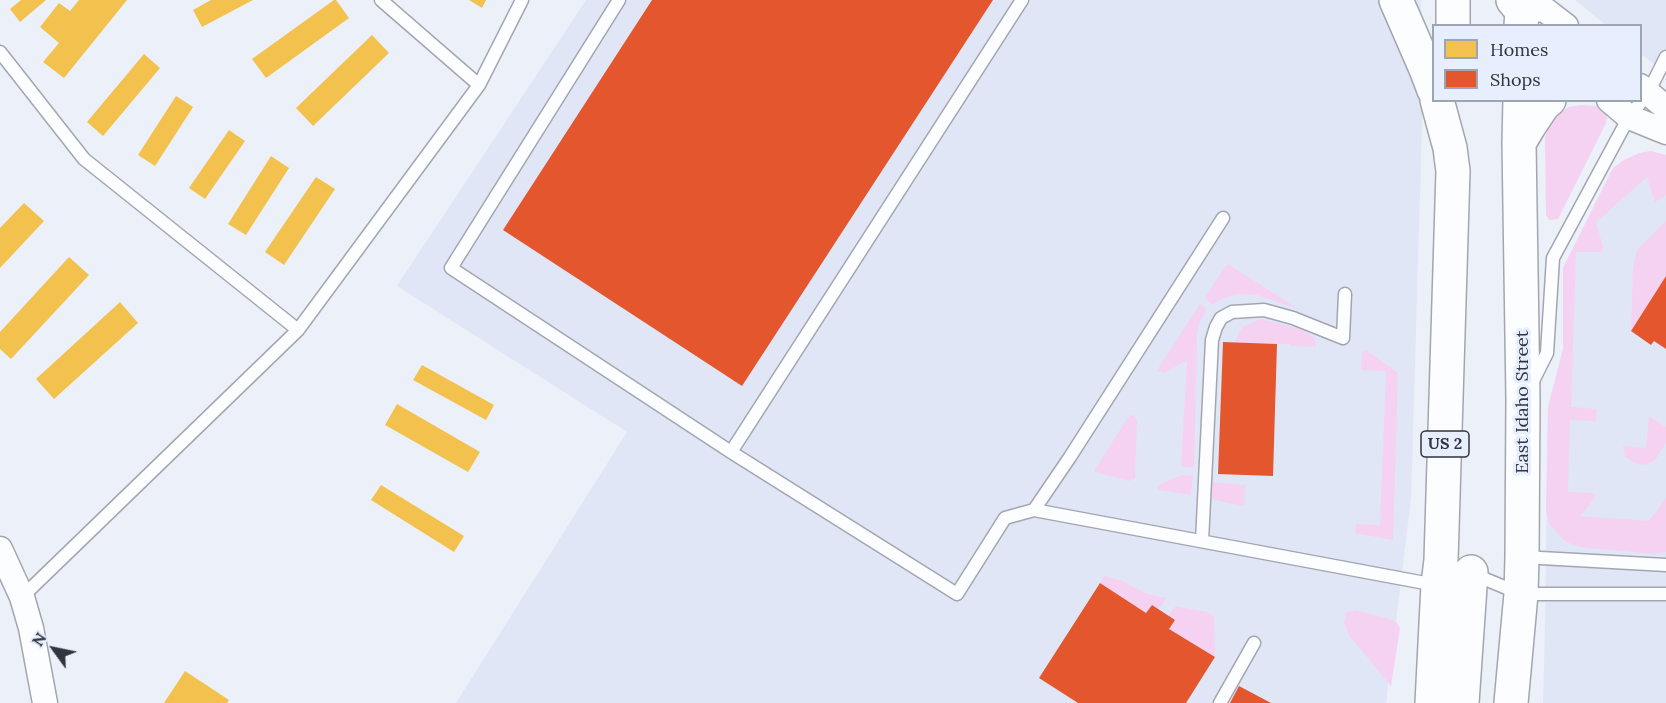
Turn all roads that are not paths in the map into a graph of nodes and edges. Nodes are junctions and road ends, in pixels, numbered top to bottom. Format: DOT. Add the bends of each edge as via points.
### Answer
graph roads {
  1 [pos="381,0"];
  2 [pos="522,0"];
  3 [pos="619,0"];
  4 [pos="1022,0"];
  5 [pos="1396,0"];
  6 [pos="1453,0"];
  7 [pos="1522,12"];
  8 [pos="1453,24"];
  9 [pos="1563,24"];
  10 [pos="0,52"];
  11 [pos="1666,57"];
  12 [pos="1432,85"];
  13 [pos="479,86"];
  14 [pos="1652,96"];
  15 [pos="1438,102"];
  16 [pos="1454,102"];
  17 [pos="1520,102"];
  18 [pos="1547,102"];
  19 [pos="1611,102"];
  20 [pos="1629,117"];
  21 [pos="1666,132"];
  22 [pos="1520,143"];
  23 [pos="1452,186"];
  24 [pos="1223,218"];
  25 [pos="1345,294"];
  26 [pos="298,330"];
  27 [pos="1523,400"];
  28 [pos="731,452"];
  29 [pos="1034,510"];
  30 [pos="1202,541"];
  31 [pos="0,549"];
  32 [pos="1522,557"];
  33 [pos="1666,565"];
  34 [pos="1452,570"];
  35 [pos="1521,594"];
  36 [pos="1666,594"];
  37 [pos="22,597"];
  38 [pos="1254,643"];
  39 [pos="45,703"];
  40 [pos="1220,703"];
  41 [pos="1432,703"];
  42 [pos="1462,703"];
  43 [pos="1511,703"];
  1 -- 13 [label="lane"];
  2 -- 13 [label="lane"];
  3 -- 28 [label="lane" via="451,268"];
  4 -- 28 [label="lane"];
  5 -- 12 [label="main road"];
  6 -- 8 [label="main road"];
  7 -- 9 [label="street" via="1544,9"];
  10 -- 26 [label="lane" via="84,159"];
  11 -- 14 [label="lane"];
  13 -- 26 [label="lane"];
  14 -- 20 [label="lane"];
  15 -- 23 [label="main road, US 2" via="1450,148"];
  16 -- 23 [label="main road"];
  17 -- 22 [label="main road, East Idaho Street"];
  18 -- 22 [label="main road"];
  19 -- 20 [label="street"];
  20 -- 21 [label="street"];
  20 -- 27 [label="lane" via="1553,258 1546,353"];
  22 -- 27 [label="main road, East Idaho Street"];
  23 -- 34 [label="main road, US 2"];
  24 -- 29 [label="lane"];
  25 -- 30 [label="lane" via="1343,338 1264,310 1232,312 1221,318 1212,340"];
  26 -- 37 [label="lane"];
  27 -- 32 [label="main road, East Idaho Street"];
  28 -- 29 [label="lane" via="957,594 1005,518"];
  29 -- 30 [label="lane"];
  30 -- 34 [label="lane"];
  31 -- 37 [label="street"];
  32 -- 33 [label="lane"];
  32 -- 35 [label="main road, East Idaho Street"];
  34 -- 35 [label="lane"];
  34 -- 41 [label="main road, US 2"];
  34 -- 42 [label="main road"];
  35 -- 36 [label="lane"];
  35 -- 43 [label="main road, East Idaho Street"];
  37 -- 39 [label="street"];
  38 -- 40 [label="lane"];
}
